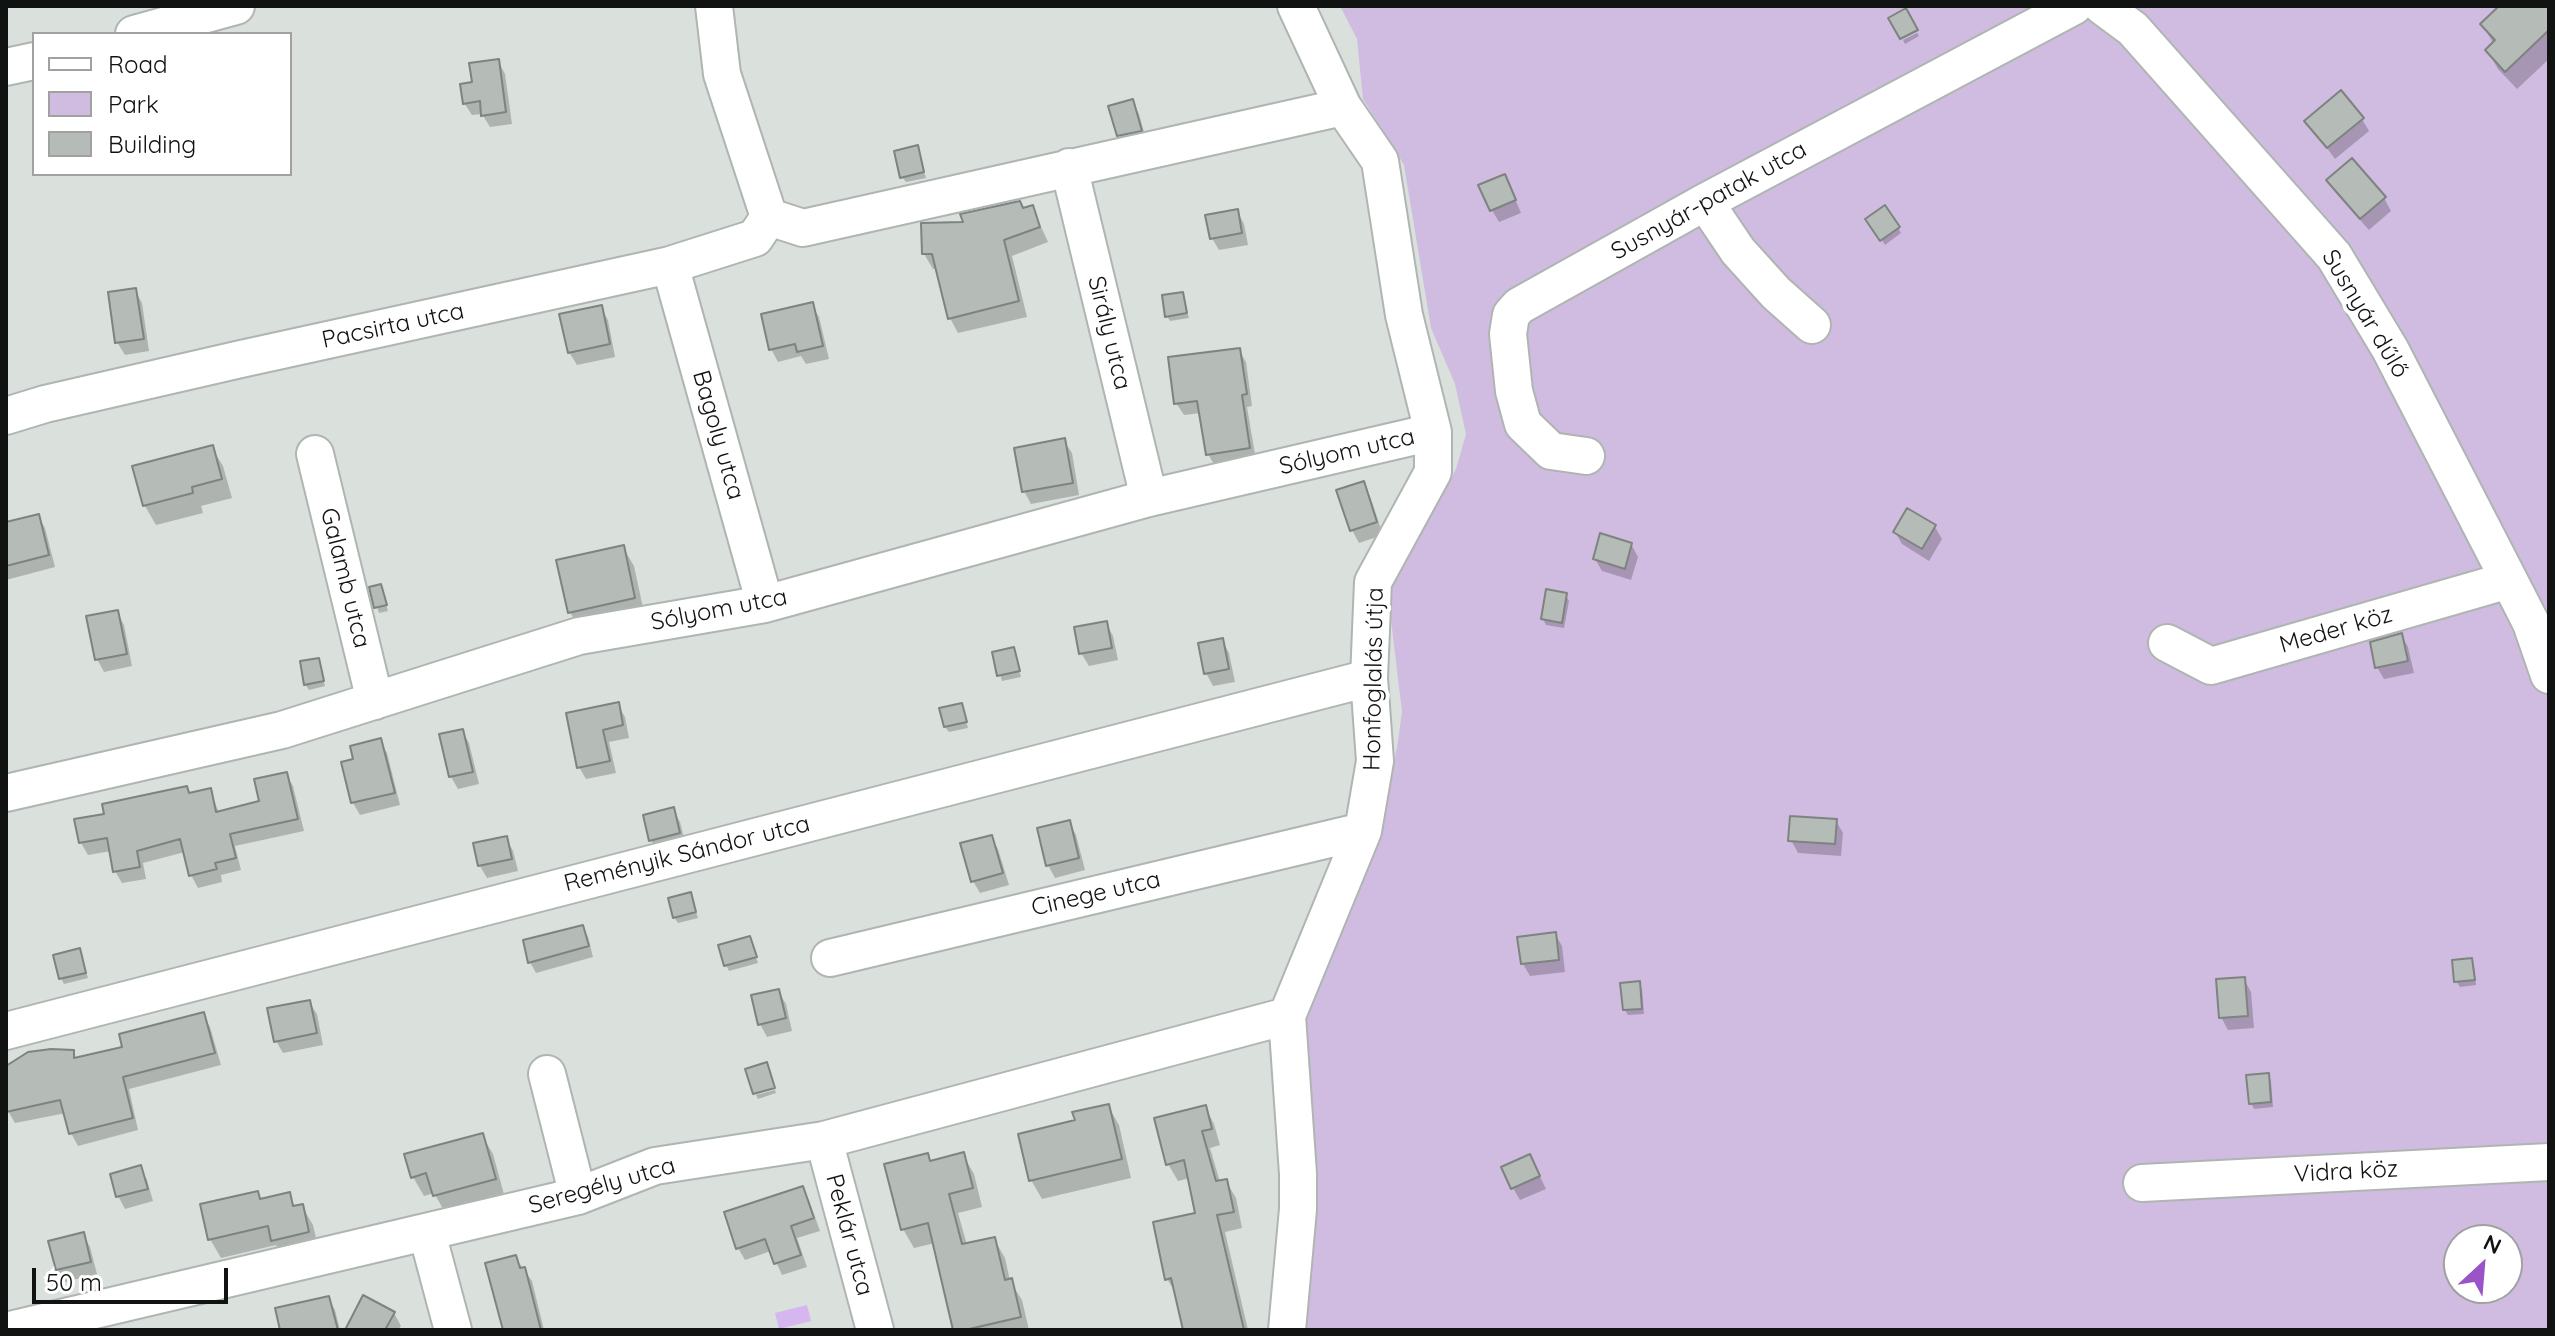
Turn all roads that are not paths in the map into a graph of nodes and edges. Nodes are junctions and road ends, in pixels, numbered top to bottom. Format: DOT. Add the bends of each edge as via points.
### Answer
graph roads {
  1 [pos="236,6"];
  2 [pos="714,6"];
  3 [pos="1296,6"];
  4 [pos="2074,6"];
  5 [pos="2102,6"];
  6 [pos="2139,18"];
  7 [pos="141,32"];
  8 [pos="32,61"];
  9 [pos="6,67"];
  10 [pos="1343,107"];
  11 [pos="1069,167"];
  12 [pos="1705,202"];
  13 [pos="769,217"];
  14 [pos="670,265"];
  15 [pos="1812,325"];
  16 [pos="6,416"];
  17 [pos="1433,432"];
  18 [pos="315,454"];
  19 [pos="1586,456"];
  20 [pos="1149,498"];
  21 [pos="2509,580"];
  22 [pos="765,604"];
  23 [pos="2167,643"];
  24 [pos="2549,675"];
  25 [pos="1369,678"];
  26 [pos="375,701"];
  27 [pos="6,793"];
  28 [pos="1363,831"];
  29 [pos="830,958"];
  30 [pos="1287,1016"];
  31 [pos="6,1031"];
  32 [pos="547,1074"];
  33 [pos="824,1140"];
  34 [pos="2549,1162"];
  35 [pos="2142,1183"];
  36 [pos="578,1196"];
  37 [pos="427,1233"];
  38 [pos="10,1330"];
  39 [pos="453,1330"];
  40 [pos="875,1330"];
  41 [pos="1287,1330"];
  1 -- 7 [label="street"];
  2 -- 13 [label="street" via="722,74"];
  3 -- 10 [label="street, Honfoglalás útja"];
  4 -- 12 [label="street, Susnyár-patak utca"];
  5 -- 6 [label="street, Susnyár dűlő"];
  6 -- 21 [label="street, Susnyár dűlő" via="2334,256 2390,349"];
  8 -- 9 [label="street"];
  10 -- 11 [label="street"];
  10 -- 17 [label="street, Honfoglalás útja" via="1380,161 1404,315"];
  11 -- 13 [label="street" via="803,228"];
  11 -- 20 [label="street, Sirály utca"];
  12 -- 15 [label="street" via="1738,251"];
  12 -- 19 [label="street, Susnyár-patak utca" via="1511,315 1509,349 1523,424 1551,451"];
  13 -- 14 [label="street, Pacsirta utca" via="755,238"];
  14 -- 16 [label="street, Pacsirta utca"];
  14 -- 22 [label="street, Bagoly utca"];
  17 -- 20 [label="street, Sólyom utca"];
  17 -- 25 [label="street, Honfoglalás útja" via="1433,472 1373,582"];
  18 -- 26 [label="street, Galamb utca"];
  20 -- 22 [label="street, Sólyom utca"];
  21 -- 23 [label="street, Meder köz" via="2211,666"];
  21 -- 24 [label="street, Susnyár dűlő"];
  22 -- 26 [label="street, Sólyom utca" via="579,636"];
  25 -- 28 [label="street, Honfoglalás útja" via="1375,761"];
  25 -- 31 [label="street, Reményik Sándor utca"];
  26 -- 27 [label="street, Sólyom utca" via="282,730"];
  28 -- 29 [label="street, Cinege utca"];
  28 -- 30 [label="street, Honfoglalás útja"];
  30 -- 33 [label="street, Seregély utca"];
  30 -- 41 [label="street, Honfoglalás útja" via="1298,1174"];
  32 -- 36 [label="street"];
  33 -- 36 [label="street, Seregély utca" via="655,1166"];
  33 -- 40 [label="street, Peklár utca"];
  34 -- 35 [label="street, Vidra köz"];
  36 -- 37 [label="street, Seregély utca"];
  37 -- 38 [label="street, Seregély utca"];
  37 -- 39 [label="street"];
}
